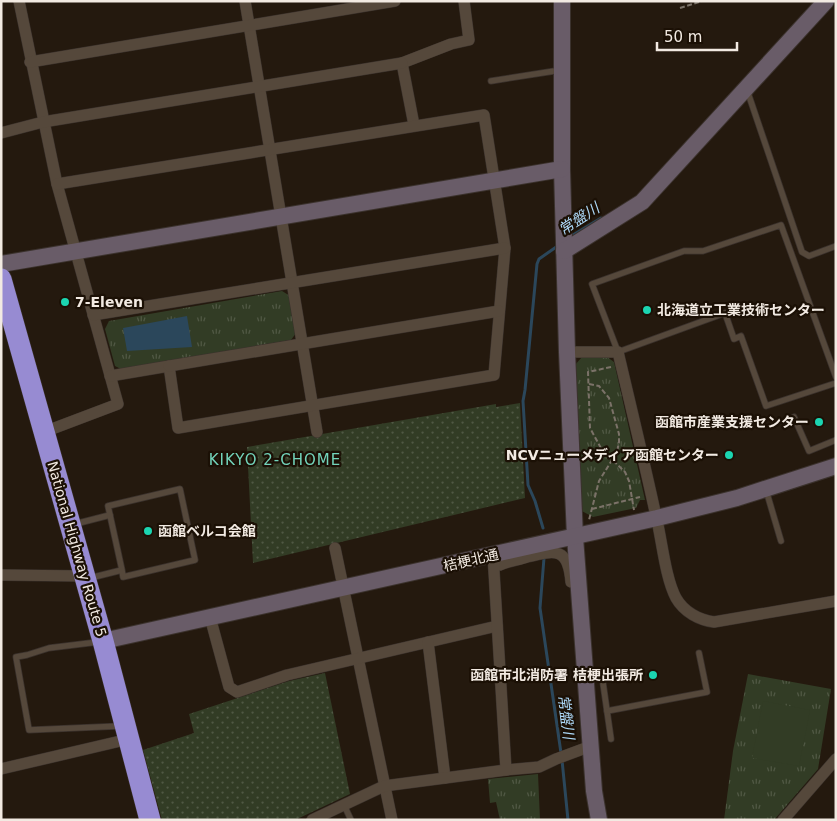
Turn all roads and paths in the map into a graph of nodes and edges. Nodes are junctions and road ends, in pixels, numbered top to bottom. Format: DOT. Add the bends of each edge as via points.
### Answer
graph roads {
  1 [pos="23,1"];
  2 [pos="245,1"];
  3 [pos="395,1"];
  4 [pos="464,1"];
  5 [pos="562,1"];
  6 [pos="702,1"];
  7 [pos="826,1"];
  8 [pos="19,2"];
  9 [pos="680,8"];
  10 [pos="249,25"];
  11 [pos="30,62"];
  12 [pos="402,63"];
  13 [pos="562,70"];
  14 [pos="491,81"];
  15 [pos="260,87"];
  16 [pos="746,88"];
  17 [pos="43,122"];
  18 [pos="414,125"];
  19 [pos="1,133"];
  20 [pos="270,148"];
  21 [pos="562,169"];
  22 [pos="494,181"];
  23 [pos="57,184"];
  24 [pos="282,217"];
  25 [pos="564,243"];
  26 [pos="836,246"];
  27 [pos="505,248"];
  28 [pos="75,251"];
  29 [pos="1,264"];
  30 [pos="1,279"];
  31 [pos="293,282"];
  32 [pos="499,311"];
  33 [pos="93,315"];
  34 [pos="302,344"];
  35 [pos="567,352"];
  36 [pos="618,352"];
  37 [pos="169,366"];
  38 [pos="611,367"];
  39 [pos="110,376"];
  40 [pos="836,377"];
  41 [pos="836,383"];
  42 [pos="589,384"];
  43 [pos="313,404"];
  44 [pos="794,417"];
  45 [pos="44,432"];
  46 [pos="317,432"];
  47 [pos="836,440"];
  48 [pos="613,459"];
  49 [pos="836,466"];
  50 [pos="765,489"];
  51 [pos="642,497"];
  52 [pos="631,500"];
  53 [pos="639,508"];
  54 [pos="592,509"];
  55 [pos="634,510"];
  56 [pos="630,511"];
  57 [pos="110,516"];
  58 [pos="657,518"];
  59 [pos="594,519"];
  60 [pos="71,525"];
  61 [pos="575,537"];
  62 [pos="781,541"];
  63 [pos="335,548"];
  64 [pos="497,560"];
  65 [pos="122,570"];
  66 [pos="1,575"];
  67 [pos="85,578"];
  68 [pos="344,588"];
  69 [pos="836,601"];
  70 [pos="210,616"];
  71 [pos="497,626"];
  72 [pos="103,641"];
  73 [pos="428,642"];
  74 [pos="699,653"];
  75 [pos="358,658"];
  76 [pos="602,676"];
  77 [pos="606,708"];
  78 [pos="588,709"];
  79 [pos="127,732"];
  80 [pos="611,740"];
  81 [pos="587,747"];
  82 [pos="836,759"];
  83 [pos="1,769"];
  84 [pos="506,770"];
  85 [pos="446,778"];
  86 [pos="384,786"];
  87 [pos="344,805"];
  88 [pos="150,820"];
  89 [pos="312,820"];
  90 [pos="351,820"];
  91 [pos="392,820"];
  92 [pos="599,820"];
  93 [pos="783,820"];
  1 -- 8 [label="street"];
  2 -- 10 [label="street"];
  3 -- 10 [label="street"];
  4 -- 12 [label="street" via="468,40"];
  5 -- 13 [label="street"];
  6 -- 9 [label="path"];
  7 -- 16 [label="street"];
  8 -- 11 [label="street"];
  10 -- 11 [label="street"];
  10 -- 15 [label="street"];
  11 -- 17 [label="street"];
  12 -- 15 [label="street"];
  12 -- 18 [label="street"];
  13 -- 14 [label="lane"];
  13 -- 21 [label="street"];
  15 -- 17 [label="street"];
  15 -- 20 [label="street"];
  16 -- 25 [label="street" via="642,202"];
  16 -- 26 [label="lane" via="802,252 809,256"];
  17 -- 19 [label="street"];
  17 -- 23 [label="street"];
  18 -- 20 [label="street"];
  18 -- 22 [label="street" via="484,115"];
  20 -- 23 [label="street"];
  20 -- 24 [label="street"];
  21 -- 22 [label="street"];
  21 -- 25 [label="street"];
  22 -- 24 [label="street"];
  22 -- 27 [label="street"];
  23 -- 28 [label="street"];
  24 -- 28 [label="street"];
  24 -- 31 [label="street"];
  25 -- 35 [label="street"];
  27 -- 31 [label="street"];
  27 -- 32 [label="street"];
  28 -- 29 [label="street"];
  28 -- 33 [label="street"];
  30 -- 45 [label="highway, National Highway Route 5"];
  31 -- 33 [label="street"];
  31 -- 34 [label="street"];
  32 -- 34 [label="street"];
  32 -- 43 [label="street" via="494,375"];
  33 -- 39 [label="street"];
  34 -- 37 [label="street"];
  34 -- 43 [label="street"];
  35 -- 36 [label="street"];
  35 -- 61 [label="street"];
  36 -- 40 [label="lane" via="592,284 684,251 703,251 781,225"];
  36 -- 41 [label="lane" via="725,313 734,339 742,336 766,406"];
  36 -- 58 [label="street"];
  37 -- 39 [label="street"];
  37 -- 43 [label="street" via="178,428"];
  38 -- 42 [label="path" via="588,372"];
  39 -- 45 [label="street" via="118,404"];
  42 -- 48 [label="path" via="590,428 602,450"];
  42 -- 48 [label="path" via="599,386 609,398 620,442"];
  43 -- 46 [label="street"];
  44 -- 47 [label="lane" via="809,451"];
  45 -- 60 [label="highway, National Highway Route 5"];
  48 -- 52 [label="path" via="629,481"];
  48 -- 54 [label="path" via="599,481"];
  49 -- 50 [label="street, 桔梗北通"];
  50 -- 58 [label="street, 桔梗北通"];
  50 -- 62 [label="lane"];
  51 -- 52 [label="path"];
  52 -- 54 [label="path"];
  52 -- 55 [label="path"];
  53 -- 55 [label="path"];
  54 -- 59 [label="path" via="589,520"];
  55 -- 56 [label="path"];
  57 -- 60 [label="lane"];
  57 -- 65 [label="lane"];
  57 -- 65 [label="lane" via="108,506 180,489 195,560 123,577"];
  58 -- 61 [label="street, 桔梗北通"];
  58 -- 69 [label="street" via="672,590 683,607 701,619 720,621"];
  60 -- 67 [label="highway, National Highway Route 5"];
  61 -- 64 [label="street, 桔梗北通"];
  61 -- 78 [label="street"];
  63 -- 68 [label="street"];
  64 -- 68 [label="street, 桔梗北通"];
  64 -- 71 [label="street"];
  64 -- 81 [label="street" via="553,552 568,562"];
  65 -- 67 [label="lane"];
  66 -- 67 [label="street"];
  67 -- 72 [label="highway, National Highway Route 5"];
  68 -- 70 [label="street, 桔梗北通"];
  68 -- 75 [label="street"];
  70 -- 72 [label="street, 桔梗北通"];
  70 -- 75 [label="street" via="229,687 237,692 287,675"];
  71 -- 73 [label="street"];
  71 -- 84 [label="street"];
  72 -- 79 [label="highway, National Highway Route 5"];
  72 -- 79 [label="lane" via="49,648 16,657 29,730"];
  73 -- 75 [label="street"];
  73 -- 85 [label="street"];
  74 -- 77 [label="lane" via="707,692"];
  75 -- 86 [label="street"];
  76 -- 77 [label="lane"];
  77 -- 78 [label="lane"];
  77 -- 80 [label="lane"];
  78 -- 81 [label="street"];
  79 -- 83 [label="street"];
  79 -- 88 [label="highway, National Highway Route 5"];
  81 -- 84 [label="street" via="539,767"];
  81 -- 92 [label="street"];
  82 -- 93 [label="street"];
  84 -- 85 [label="street"];
  85 -- 86 [label="street"];
  86 -- 87 [label="street"];
  86 -- 91 [label="street"];
  87 -- 89 [label="street"];
  87 -- 90 [label="lane"];
}
